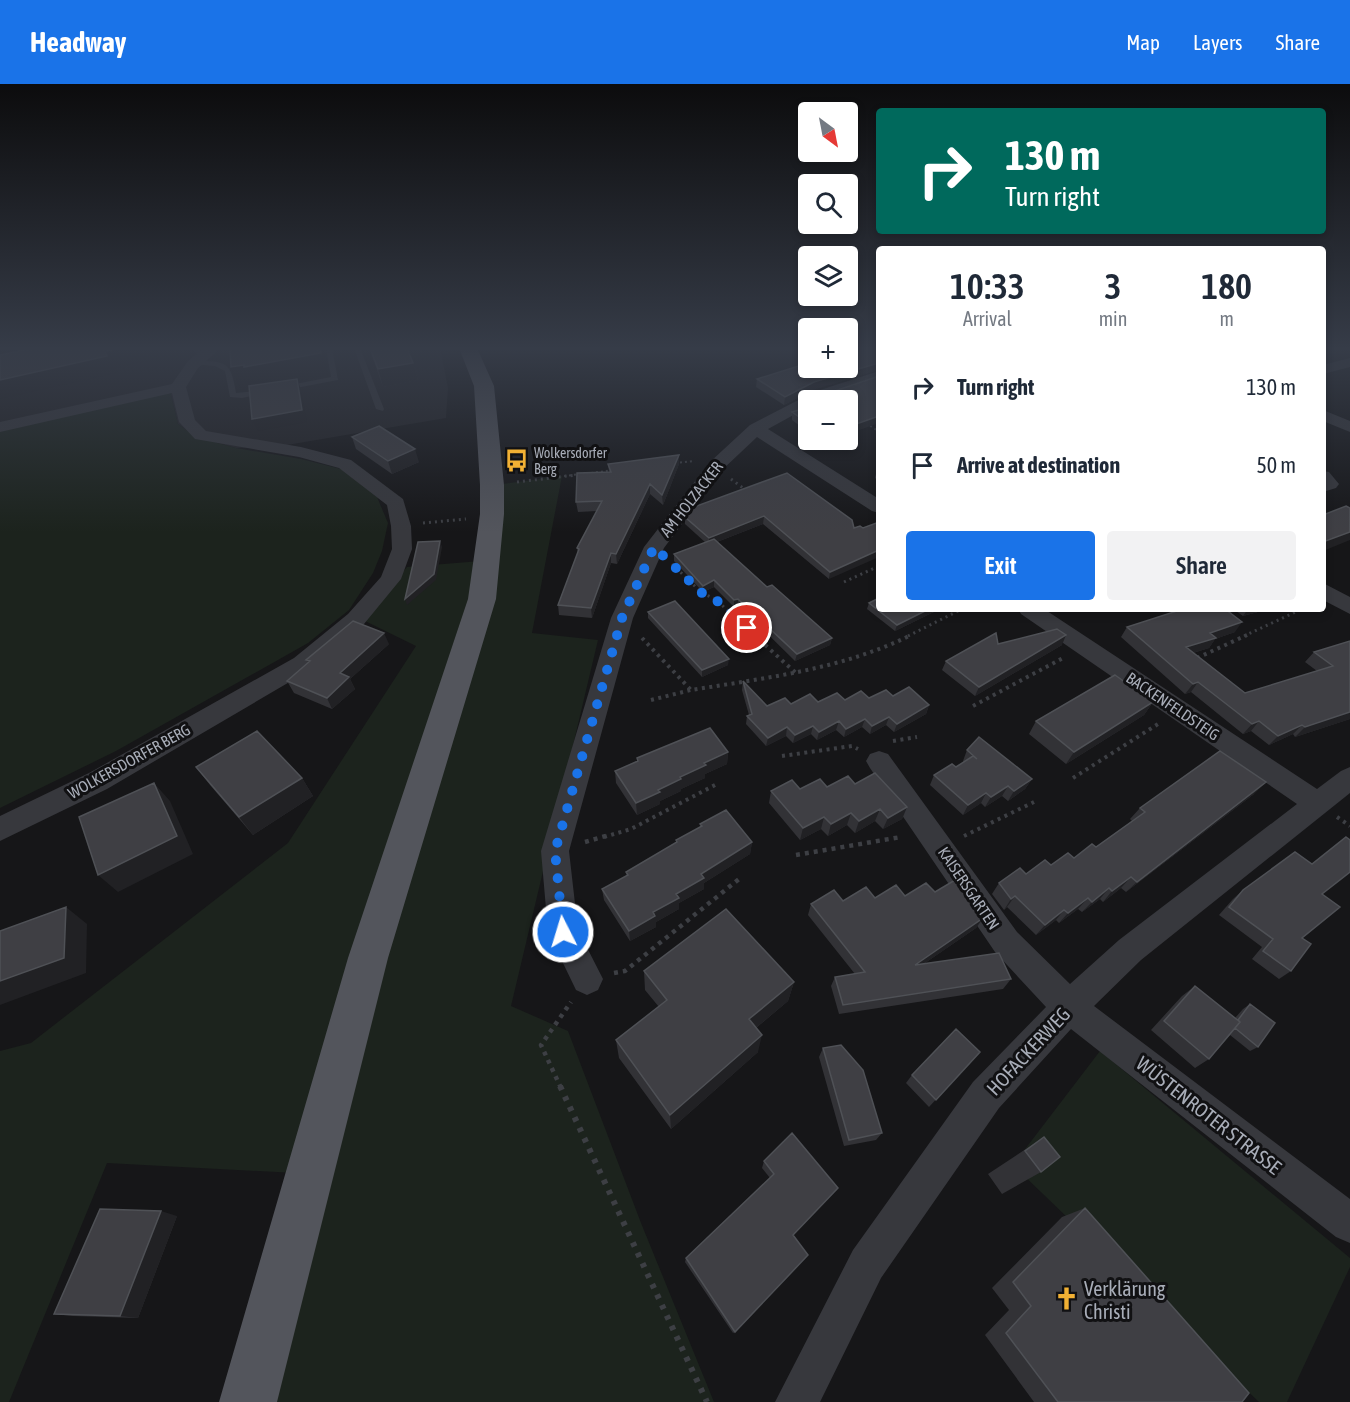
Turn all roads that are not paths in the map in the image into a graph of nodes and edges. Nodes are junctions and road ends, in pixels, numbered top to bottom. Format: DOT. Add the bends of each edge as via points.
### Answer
graph roads {
  1 [pos="78,410"];
  2 [pos="184,410"];
  3 [pos="486,410"];
  4 [pos="793,410"];
  5 [pos="1326,416"];
  6 [pos="0,427"];
  7 [pos="1350,427"];
  8 [pos="756,429"];
  9 [pos="876,505"];
  10 [pos="1326,592"];
  11 [pos="1350,607"];
  12 [pos="1034,612"];
  13 [pos="879,760"];
  14 [pos="1350,778"];
  15 [pos="1317,803"];
  16 [pos="0,829"];
  17 [pos="587,979"];
  18 [pos="1069,1006"];
  19 [pos="1350,1223"];
  20 [pos="249,1402"];
  21 [pos="797,1402"];
  1 -- 6 [label="street"];
  2 -- 16 [label="street, WOLKERSDORFER BERG" via="187,422 201,435 301,452 345,464 396,503 402,549 391,579 356,619 302,664 98,781"];
  3 -- 20 [label="main road" via="492,514 482,599 368,958"];
  4 -- 8 [label="street, AM HOLZACKER"];
  5 -- 7 [label="street"];
  8 -- 9 [label="street"];
  8 -- 17 [label="street, AM HOLZACKER" via="720,462 654,547 622,618 555,851 563,932"];
  10 -- 11 [label="street"];
  12 -- 15 [label="street, BACKENFELDSTEIG"];
  13 -- 18 [label="street, KAISERSGARTEN" via="1006,942"];
  14 -- 15 [label="street, HOFACKERWEG"];
  15 -- 18 [label="street, HOFACKERWEG" via="1130,950"];
  18 -- 19 [label="street, WÜSTENROTER STRASSE"];
  18 -- 21 [label="street, HOFACKERWEG" via="986,1095 867,1264"];
}
